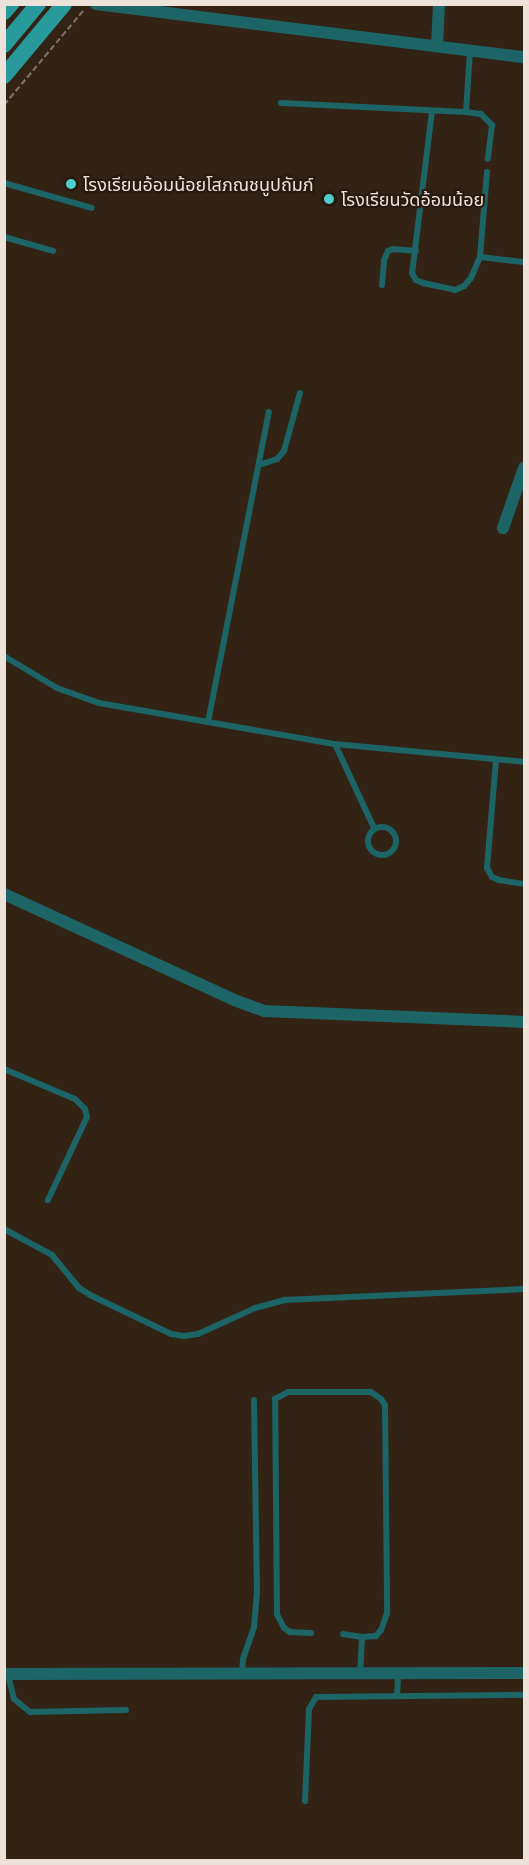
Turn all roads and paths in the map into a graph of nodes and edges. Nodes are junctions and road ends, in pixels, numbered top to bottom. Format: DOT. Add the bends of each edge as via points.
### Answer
graph roads {
  1 [pos="11,4"];
  2 [pos="38,4"];
  3 [pos="64,4"];
  4 [pos="88,4"];
  5 [pos="96,4"];
  6 [pos="439,4"];
  7 [pos="4,12"];
  8 [pos="4,45"];
  9 [pos="437,46"];
  10 [pos="470,50"];
  11 [pos="525,57"];
  12 [pos="4,76"];
  13 [pos="281,103"];
  14 [pos="4,105"];
  15 [pos="432,111"];
  16 [pos="466,111"];
  17 [pos="488,159"];
  18 [pos="487,172"];
  19 [pos="4,183"];
  20 [pos="92,208"];
  21 [pos="4,237"];
  22 [pos="53,251"];
  23 [pos="416,251"];
  24 [pos="480,257"];
  25 [pos="525,262"];
  26 [pos="382,285"];
  27 [pos="300,393"];
  28 [pos="269,412"];
  29 [pos="259,465"];
  30 [pos="525,468"];
  31 [pos="503,528"];
  32 [pos="4,656"];
  33 [pos="208,722"];
  34 [pos="335,744"];
  35 [pos="496,760"];
  36 [pos="525,762"];
  37 [pos="374,828"];
  38 [pos="525,884"];
  39 [pos="4,894"];
  40 [pos="525,1022"];
  41 [pos="4,1069"];
  42 [pos="48,1200"];
  43 [pos="4,1229"];
  44 [pos="525,1289"];
  45 [pos="254,1400"];
  46 [pos="311,1633"];
  47 [pos="343,1635"];
  48 [pos="362,1637"];
  49 [pos="525,1673"];
  50 [pos="6,1674"];
  51 [pos="398,1674"];
  52 [pos="242,1675"];
  53 [pos="360,1675"];
  54 [pos="525,1695"];
  55 [pos="398,1696"];
  56 [pos="126,1710"];
  57 [pos="305,1801"];
  1 -- 7 [label="main road"];
  2 -- 8 [label="main road"];
  3 -- 12 [label="main road"];
  4 -- 14 [label="path"];
  5 -- 9 [label="street"];
  6 -- 9 [label="street"];
  9 -- 10 [label="street"];
  10 -- 11 [label="street"];
  10 -- 16 [label="lane"];
  13 -- 15 [label="lane"];
  15 -- 16 [label="lane"];
  15 -- 23 [label="lane"];
  16 -- 17 [label="lane" via="482,114 492,124"];
  18 -- 24 [label="lane"];
  19 -- 20 [label="lane"];
  21 -- 22 [label="lane"];
  23 -- 24 [label="lane" via="412,273 416,280 455,290 471,278"];
  23 -- 26 [label="lane" via="388,252"];
  24 -- 25 [label="lane"];
  27 -- 29 [label="lane" via="284,451 277,459"];
  28 -- 29 [label="lane"];
  29 -- 33 [label="lane"];
  30 -- 31 [label="street"];
  32 -- 33 [label="lane" via="74,695"];
  33 -- 34 [label="lane"];
  34 -- 35 [label="lane"];
  34 -- 37 [label="lane"];
  35 -- 36 [label="lane"];
  35 -- 38 [label="lane" via="487,868 499,880"];
  37 -- 37 [label="lane" via="385,826 394,833 396,844 389,853 379,855 370,848 368,837"];
  39 -- 40 [label="street" via="264,1011"];
  41 -- 42 [label="lane" via="75,1099 85,1109 87,1117"];
  43 -- 44 [label="lane" via="52,1256 90,1295 171,1334 184,1336 284,1300"];
  45 -- 52 [label="lane" via="257,1592 254,1627"];
  46 -- 48 [label="lane" via="290,1632 277,1614 275,1399 288,1392 371,1392 385,1405 387,1613 376,1636"];
  47 -- 48 [label="lane"];
  48 -- 53 [label="lane"];
  49 -- 51 [label="street"];
  50 -- 52 [label="street"];
  50 -- 56 [label="lane" via="14,1699 30,1712"];
  51 -- 53 [label="street"];
  51 -- 55 [label="lane"];
  52 -- 53 [label="street"];
  54 -- 55 [label="lane"];
  55 -- 57 [label="lane" via="322,1695 311,1702"];
}
